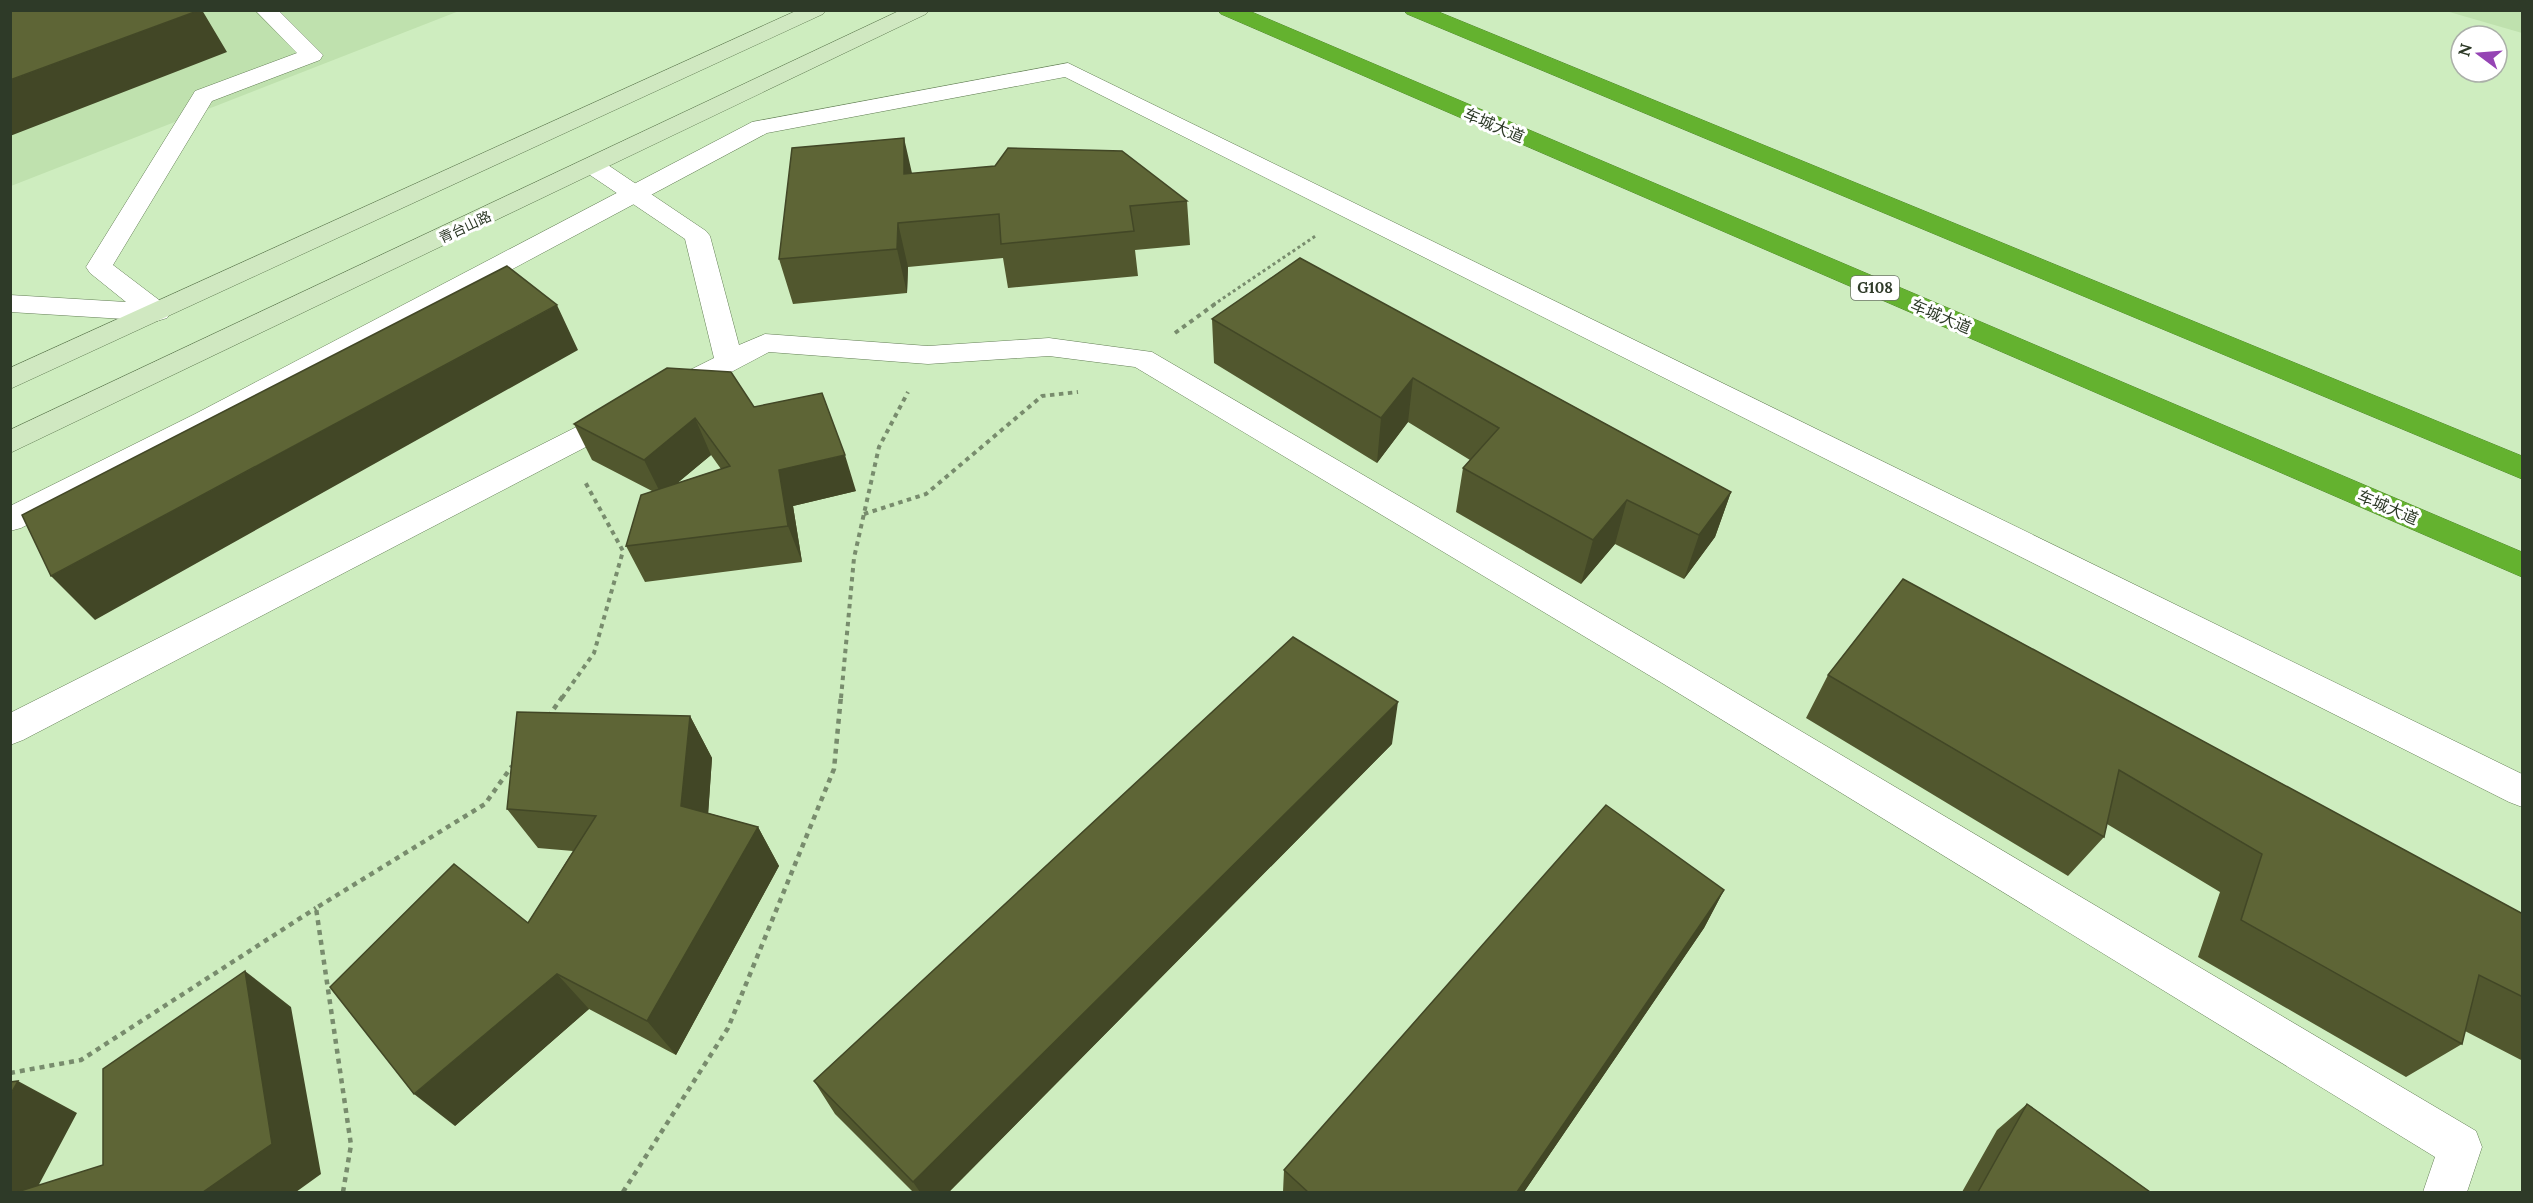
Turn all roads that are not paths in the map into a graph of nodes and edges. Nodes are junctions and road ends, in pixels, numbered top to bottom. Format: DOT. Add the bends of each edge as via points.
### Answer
graph roads {
  1 [pos="265,10"];
  2 [pos="816,10"];
  3 [pos="919,10"];
  4 [pos="1227,10"];
  5 [pos="1414,10"];
  6 [pos="593,166"];
  7 [pos="634,194"];
  8 [pos="10,303"];
  9 [pos="157,312"];
  10 [pos="729,361"];
  11 [pos="10,380"];
  12 [pos="10,443"];
  13 [pos="2523,468"];
  14 [pos="10,520"];
  15 [pos="2523,565"];
  16 [pos="10,730"];
  17 [pos="2523,790"];
  18 [pos="2445,1192"];
  1 -- 9 [label="street" via="312,55 203,96 99,267"];
  2 -- 9 [label="main road"];
  3 -- 6 [label="main road, 青台山路"];
  4 -- 15 [label="highway, 车城大道 / G108"];
  5 -- 13 [label="highway"];
  6 -- 7 [label="street"];
  6 -- 12 [label="main road, 青台山路"];
  7 -- 10 [label="street" via="697,236"];
  7 -- 14 [label="street"];
  7 -- 17 [label="street" via="760,127 1068,70"];
  8 -- 9 [label="street"];
  9 -- 11 [label="main road"];
  10 -- 16 [label="street"];
  10 -- 18 [label="street" via="765,343 928,355 1049,347 1142,359 1674,673 2460,1147"];
}
